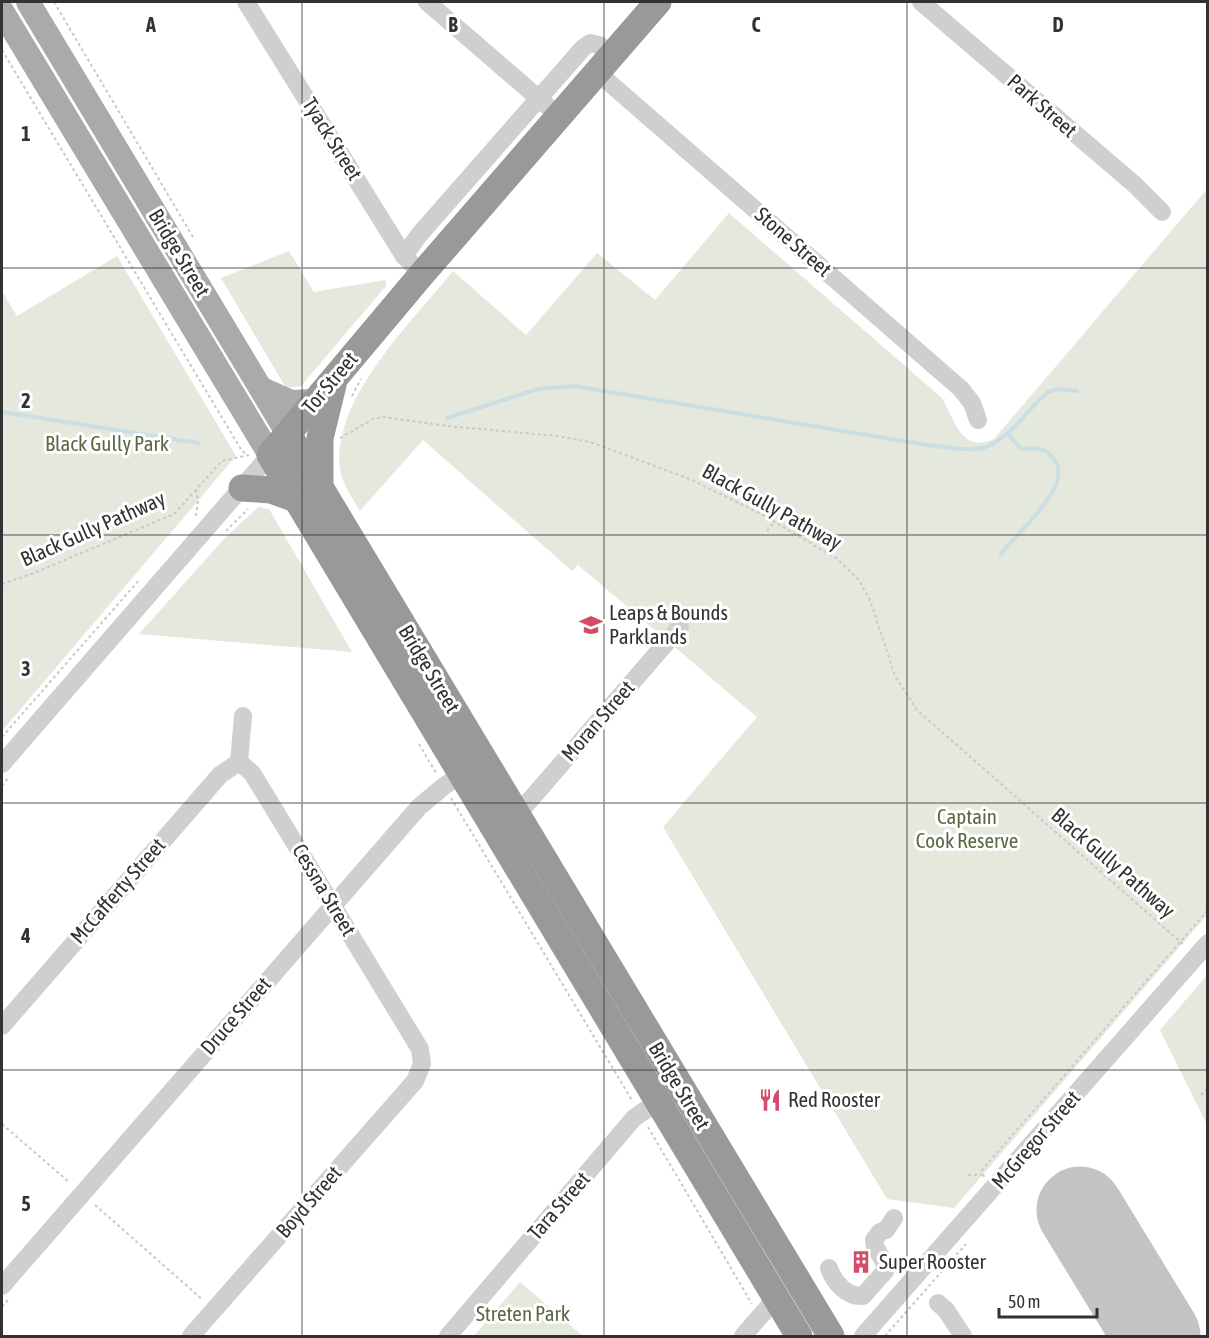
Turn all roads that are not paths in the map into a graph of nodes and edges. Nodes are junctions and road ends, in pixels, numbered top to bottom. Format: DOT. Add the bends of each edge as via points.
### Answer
graph roads {
  1 [pos="28,2"];
  2 [pos="246,2"];
  3 [pos="427,2"];
  4 [pos="658,2"];
  5 [pos="921,2"];
  6 [pos="2,11"];
  7 [pos="604,64"];
  8 [pos="538,98"];
  9 [pos="559,116"];
  10 [pos="1162,212"];
  11 [pos="413,265"];
  12 [pos="335,378"];
  13 [pos="262,389"];
  14 [pos="315,400"];
  15 [pos="978,420"];
  16 [pos="288,434"];
  17 [pos="260,455"];
  18 [pos="242,488"];
  19 [pos="320,488"];
  20 [pos="296,499"];
  21 [pos="680,627"];
  22 [pos="243,716"];
  23 [pos="484,760"];
  24 [pos="239,762"];
  25 [pos="2,764"];
  26 [pos="452,780"];
  27 [pos="517,815"];
  28 [pos="333,905"];
  29 [pos="1208,943"];
  30 [pos="2,1026"];
  31 [pos="422,1064"];
  32 [pos="660,1100"];
  33 [pos="894,1218"];
  34 [pos="857,1240"];
  35 [pos="877,1250"];
  36 [pos="829,1268"];
  37 [pos="2,1286"];
  38 [pos="768,1308"];
  39 [pos="191,1336"];
  40 [pos="448,1336"];
  41 [pos="743,1336"];
  42 [pos="799,1336"];
  43 [pos="831,1336"];
  44 [pos="863,1336"];
  45 [pos="955,1336"];
  46 [pos="963,1336"];
  1 -- 13 [label="main road, Bridge Street"];
  2 -- 11 [label="street, Tyack Street"];
  3 -- 8 [label="street"];
  4 -- 7 [label="highway, Tor Street"];
  5 -- 10 [label="street, Park Street"];
  6 -- 17 [label="main road, Bridge Street"];
  7 -- 8 [label="street, Stone Street" via="595,43 588,44"];
  7 -- 9 [label="highway, Tor Street"];
  7 -- 15 [label="street, Stone Street" via="961,389"];
  8 -- 9 [label="street"];
  8 -- 11 [label="street" via="420,235"];
  9 -- 11 [label="highway, Tor Street"];
  11 -- 12 [label="highway, Tor Street"];
  12 -- 14 [label="highway, Tor Street"];
  12 -- 19 [label="highway" via="320,438"];
  13 -- 14 [label="main road" via="291,402"];
  13 -- 16 [label="main road, Bridge Street"];
  14 -- 16 [label="highway, Tor Street"];
  16 -- 17 [label="highway, Tor Street"];
  16 -- 19 [label="highway, Bridge Street"];
  17 -- 18 [label="street, Tor Street"];
  17 -- 20 [label="highway, Bridge Street"];
  18 -- 20 [label="highway" via="271,490"];
  18 -- 25 [label="street, Tor Street"];
  19 -- 23 [label="highway, Bridge Street"];
  20 -- 26 [label="highway, Bridge Street"];
  21 -- 27 [label="street, Moran Street"];
  22 -- 24 [label="street"];
  23 -- 26 [label="street, Druce Street"];
  23 -- 27 [label="highway, Bridge Street"];
  24 -- 28 [label="street, Cessna Street" via="252,773"];
  24 -- 30 [label="street, McCafferty Street" via="220,775"];
  26 -- 28 [label="street, Druce Street" via="419,807"];
  26 -- 32 [label="highway, Bridge Street"];
  27 -- 32 [label="highway, Bridge Street"];
  28 -- 31 [label="street, Cessna Street" via="420,1050"];
  28 -- 37 [label="street, Druce Street"];
  29 -- 44 [label="street, McGregor Street"];
  31 -- 39 [label="street, Boyd Street" via="415,1081"];
  32 -- 38 [label="highway, Bridge Street"];
  32 -- 40 [label="street, Tara Street"];
  32 -- 43 [label="highway, Bridge Street"];
  33 -- 35 [label="street" via="877,1236"];
  34 -- 35 [label="street"];
  35 -- 36 [label="street" via="885,1261 885,1270 863,1296 851,1295 833,1279"];
  38 -- 41 [label="street"];
  38 -- 42 [label="highway, Bridge Street"];
  45 -- 46 [label="street" via="939,1309 946,1310"];
}
